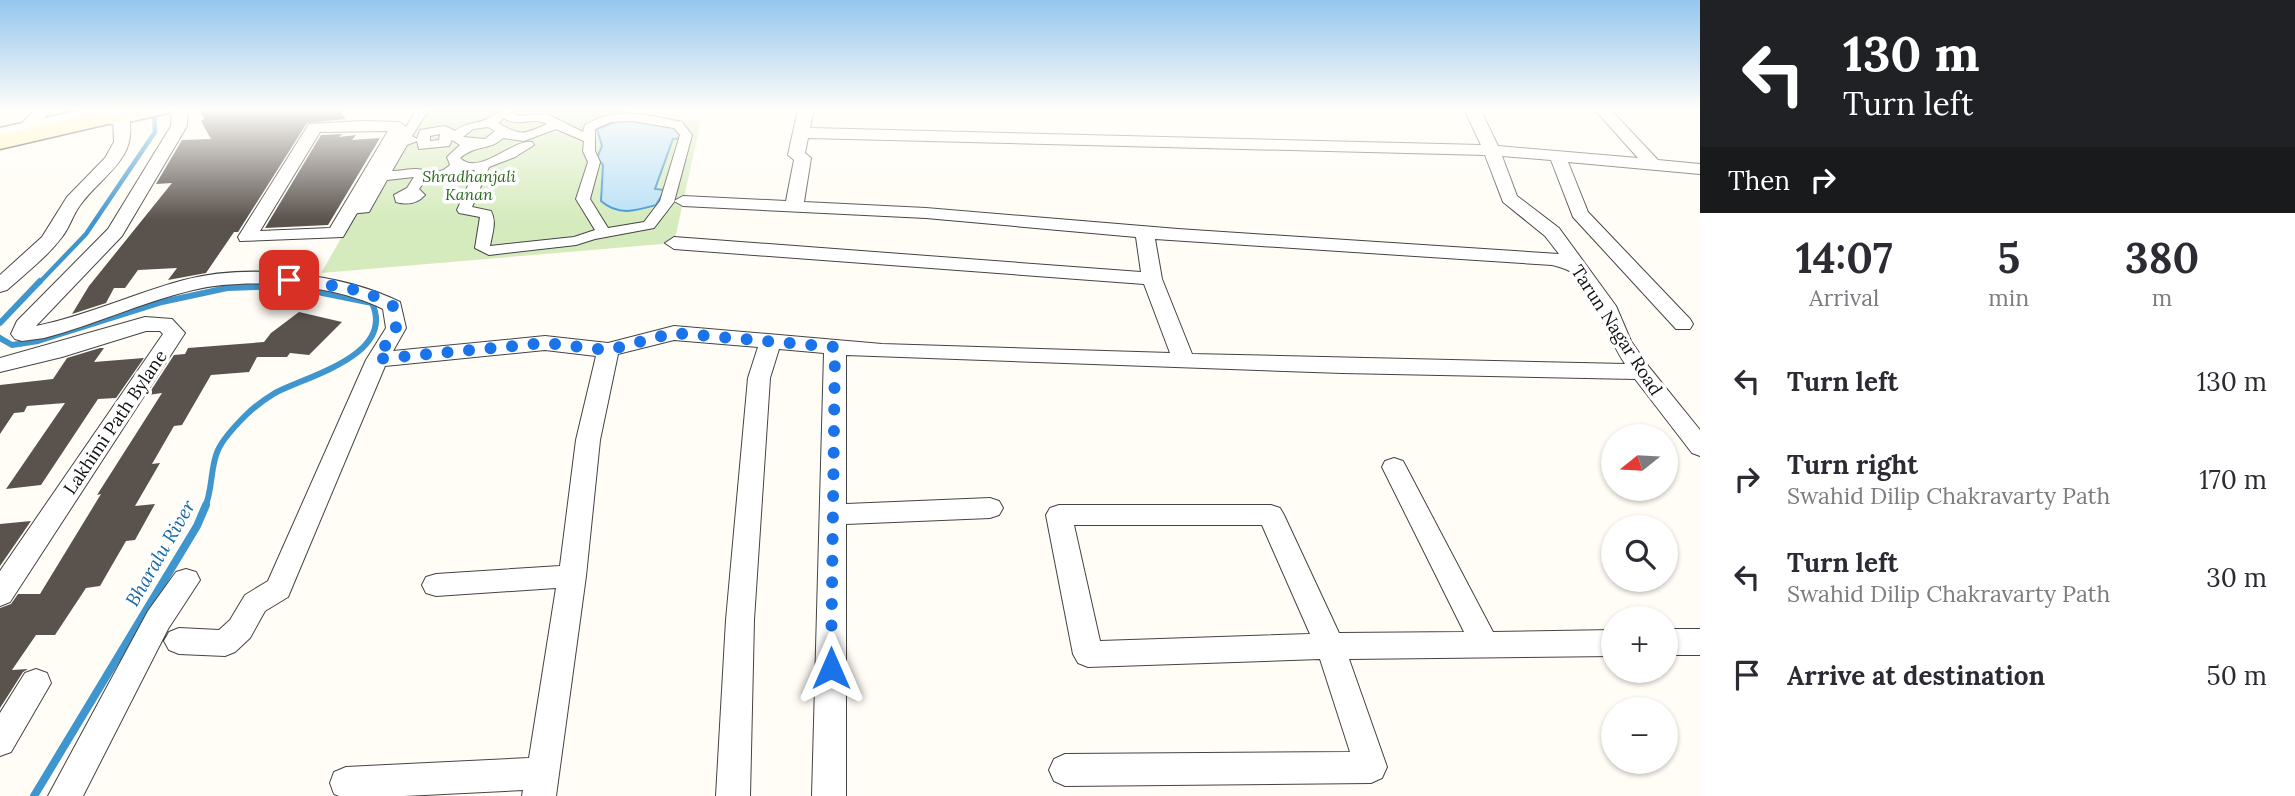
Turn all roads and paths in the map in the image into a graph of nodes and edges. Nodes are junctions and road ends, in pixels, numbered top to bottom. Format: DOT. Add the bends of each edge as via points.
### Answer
graph roads {
  1 [pos="120,146"];
  2 [pos="167,146"];
  3 [pos="303,146"];
  4 [pos="388,146"];
  5 [pos="400,146"];
  6 [pos="466,146"];
  7 [pos="515,146"];
  8 [pos="589,146"];
  9 [pos="683,146"];
  10 [pos="798,146"];
  11 [pos="1336,146"];
  12 [pos="1490,146"];
  13 [pos="1636,146"];
  14 [pos="1492,150"];
  15 [pos="1557,155"];
  16 [pos="1652,164"];
  17 [pos="458,165"];
  18 [pos="483,165"];
  19 [pos="1700,169"];
  20 [pos="383,176"];
  21 [pos="421,178"];
  22 [pos="375,189"];
  23 [pos="683,201"];
  24 [pos="794,207"];
  25 [pos="350,210"];
  26 [pos="603,232"];
  27 [pos="1145,232"];
  28 [pos="674,243"];
  29 [pos="1577,267"];
  30 [pos="1152,279"];
  31 [pos="0,286"];
  32 [pos="1683,324"];
  33 [pos="771,341"];
  34 [pos="835,347"];
  35 [pos="608,350"];
  36 [pos="377,359"];
  37 [pos="1184,361"];
  38 [pos="0,365"];
  39 [pos="1641,372"];
  40 [pos="1700,447"];
  41 [pos="1394,467"];
  42 [pos="990,508"];
  43 [pos="833,515"];
  44 [pos="572,576"];
  45 [pos="186,580"];
  46 [pos="436,585"];
  47 [pos="0,594"];
  48 [pos="179,641"];
  49 [pos="1678,642"];
  50 [pos="1700,642"];
  51 [pos="1601,643"];
  52 [pos="1485,644"];
  53 [pos="1331,646"];
  54 [pos="36,682"];
  55 [pos="0,740"];
  56 [pos="1065,770"];
  57 [pos="346,783"];
  58 [pos="541,785"];
  59 [pos="65,796"];
  60 [pos="733,796"];
  61 [pos="829,796"];
  1 -- 31 [label="street" via="103,174 75,198 55,234"];
  2 -- 36 [label="street" via="115,232 24,326 22,334 194,284 289,280 344,288 379,297 393,306 396,328"];
  3 -- 25 [label="street" via="247,237 336,233"];
  4 -- 25 [label="street"];
  5 -- 20 [label="street"];
  6 -- 17 [label="street" via="453,156"];
  7 -- 18 [label="street"];
  8 -- 26 [label="street" via="594,162 583,199"];
  9 -- 26 [label="street" via="667,202 649,225"];
  10 -- 24 [label="street" via="796,155 803,158"];
  11 -- 14 [label="street"];
  12 -- 14 [label="street, Tarun Nagar Road"];
  13 -- 16 [label="street"];
  14 -- 15 [label="street"];
  14 -- 29 [label="street, Tarun Nagar Road" via="1509,198 1552,232"];
  15 -- 16 [label="street"];
  15 -- 32 [label="street" via="1579,213"];
  16 -- 19 [label="street"];
  17 -- 18 [label="street"];
  17 -- 21 [label="street" via="449,173"];
  18 -- 26 [label="street" via="471,196 491,204 479,213 488,219 482,248 489,251 576,241"];
  20 -- 21 [label="street" via="418,173"];
  20 -- 22 [label="street"];
  21 -- 22 [label="street" via="407,192"];
  22 -- 25 [label="street" via="364,209"];
  23 -- 24 [label="street"];
  24 -- 27 [label="street"];
  27 -- 29 [label="street" via="1555,259"];
  27 -- 30 [label="street"];
  28 -- 30 [label="street"];
  29 -- 39 [label="street, Tarun Nagar Road" via="1606,306 1621,342"];
  30 -- 37 [label="street"];
  33 -- 34 [label="street"];
  33 -- 35 [label="street" via="674,333"];
  33 -- 60 [label="street" via="759,378 740,620"];
  34 -- 37 [label="street"];
  34 -- 43 [label="street"];
  35 -- 36 [label="street" via="545,343"];
  35 -- 44 [label="street" via="588,440"];
  36 -- 48 [label="street" via="278,589 255,603 240,629 225,643"];
  37 -- 39 [label="street"];
  38 -- 47 [label="street, Lakhimi Path Bylane" via="145,324 164,324 174,333"];
  39 -- 40 [label="street, Tarun Nagar Road"];
  41 -- 52 [label="street"];
  42 -- 43 [label="street"];
  43 -- 61 [label="street"];
  44 -- 46 [label="street"];
  44 -- 58 [label="street"];
  45 -- 59 [label="street" via="158,620"];
  49 -- 50 [label="street"];
  51 -- 52 [label="street"];
  52 -- 53 [label="street"];
  53 -- 53 [label="street" via="1088,654 1059,515 1272,515"];
  53 -- 56 [label="street" via="1371,766"];
  54 -- 55 [label="street"];
  57 -- 58 [label="street"];
}
